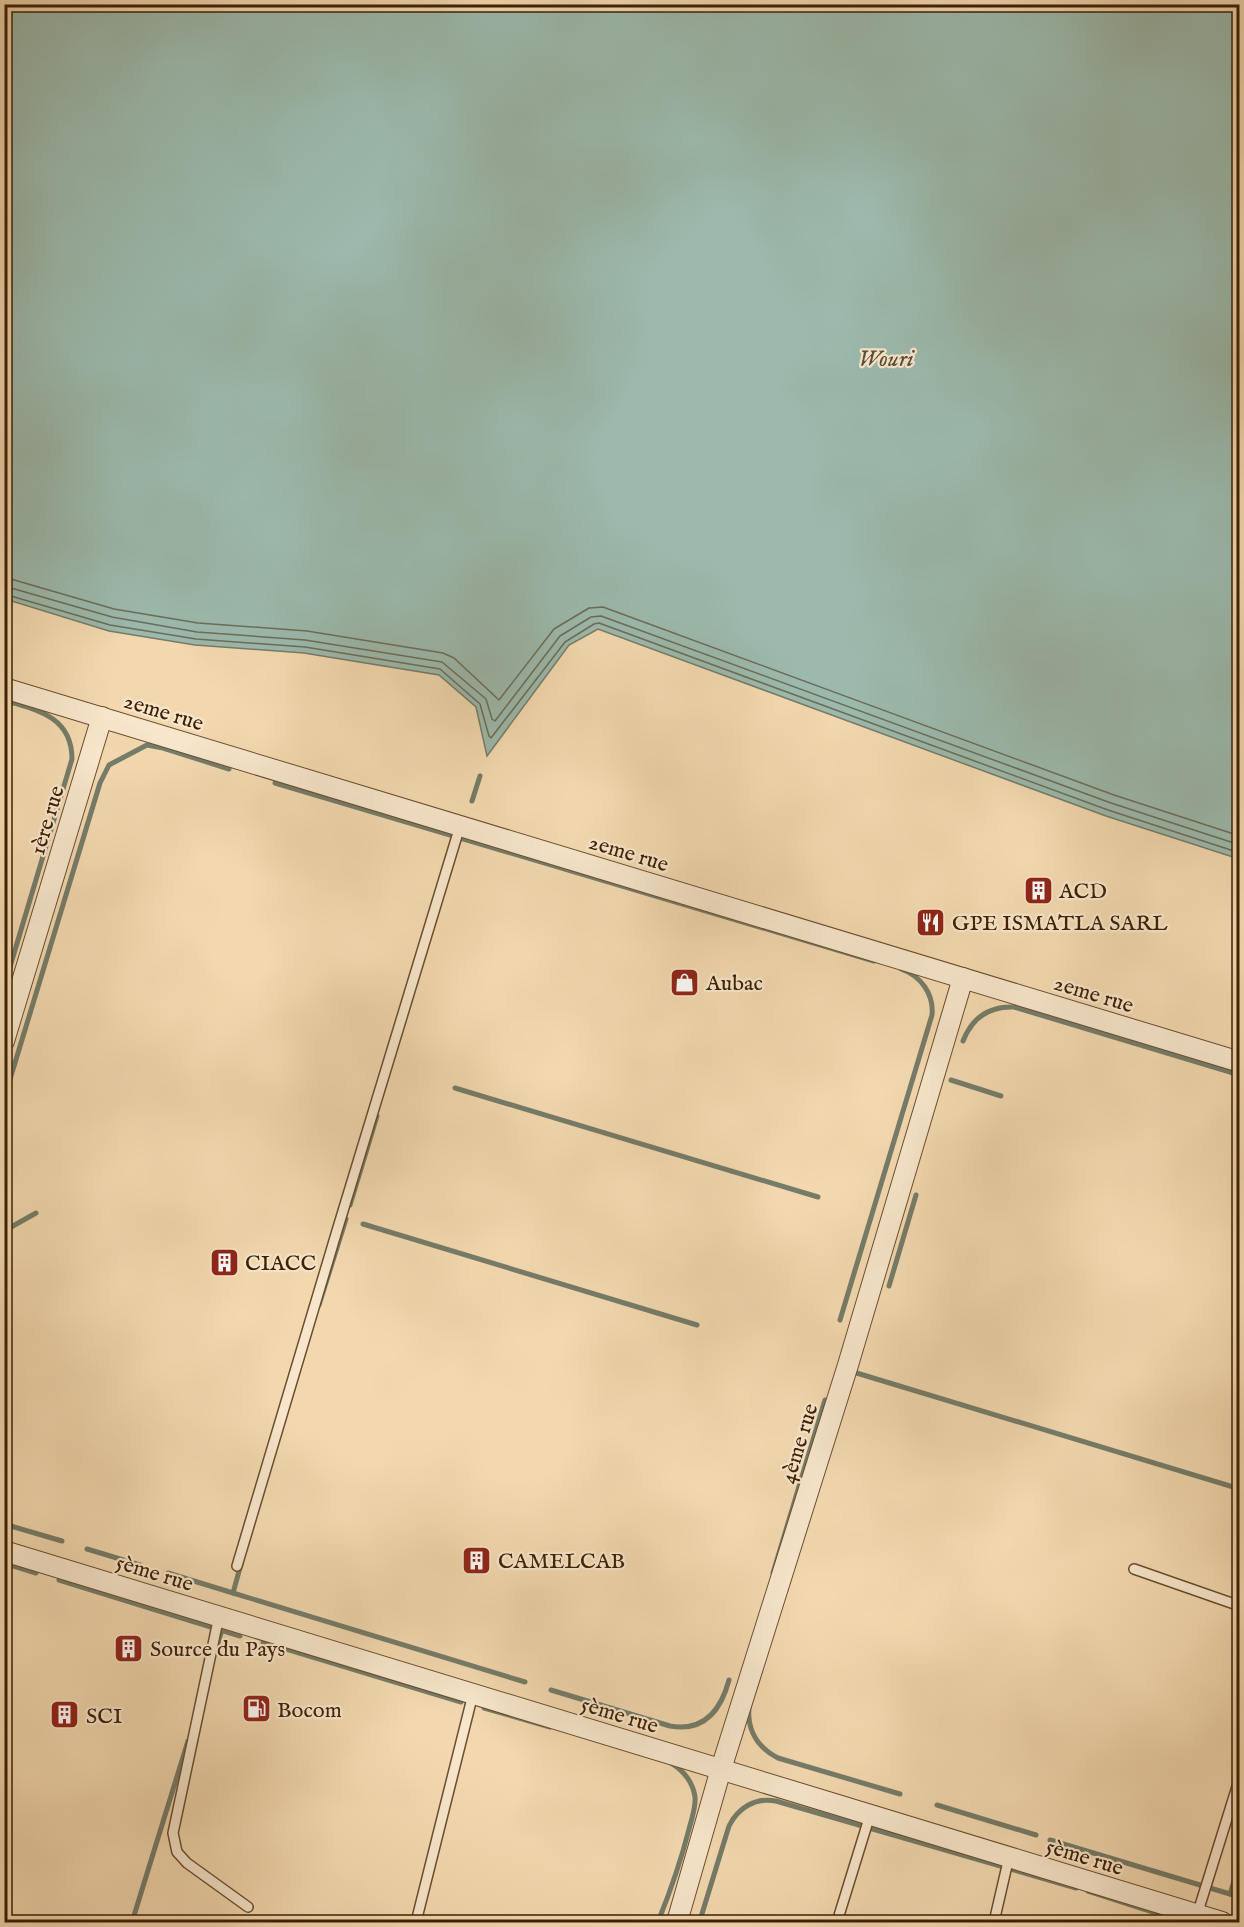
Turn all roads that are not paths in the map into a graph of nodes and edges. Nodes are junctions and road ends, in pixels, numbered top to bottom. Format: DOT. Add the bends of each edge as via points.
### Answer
graph roads {
  1 [pos="4,688"];
  2 [pos="102,717"];
  3 [pos="460,826"];
  4 [pos="963,978"];
  5 [pos="4,1041"];
  6 [pos="1239,1062"];
  7 [pos="4,1551"];
  8 [pos="237,1566"];
  9 [pos="1134,1569"];
  10 [pos="1239,1606"];
  11 [pos="219,1616"];
  12 [pos="473,1694"];
  13 [pos="721,1770"];
  14 [pos="1239,1777"];
  15 [pos="870,1815"];
  16 [pos="1009,1857"];
  17 [pos="248,1906"];
  18 [pos="1197,1915"];
  19 [pos="416,1923"];
  20 [pos="677,1923"];
  21 [pos="837,1923"];
  22 [pos="994,1923"];
  23 [pos="1222,1923"];
  1 -- 2 [label="street, 2eme rue"];
  2 -- 3 [label="street, 2eme rue"];
  2 -- 5 [label="street, 1ère rue"];
  3 -- 4 [label="street, 2eme rue"];
  3 -- 8 [label="lane"];
  4 -- 6 [label="street, 2eme rue"];
  4 -- 13 [label="street, 4ème rue" via="848,1365"];
  7 -- 11 [label="street, 5ème rue"];
  9 -- 10 [label="lane"];
  11 -- 12 [label="street, 5ème rue"];
  11 -- 17 [label="lane" via="173,1833 177,1852 187,1863"];
  12 -- 13 [label="street, 5ème rue"];
  12 -- 19 [label="lane"];
  13 -- 15 [label="street, 5ème rue"];
  13 -- 20 [label="street, 4ème rue"];
  14 -- 18 [label="lane"];
  15 -- 16 [label="street, 5ème rue"];
  15 -- 21 [label="lane"];
  16 -- 18 [label="street, 5ème rue"];
  16 -- 22 [label="lane"];
  18 -- 23 [label="street, 5ème rue"];
}
